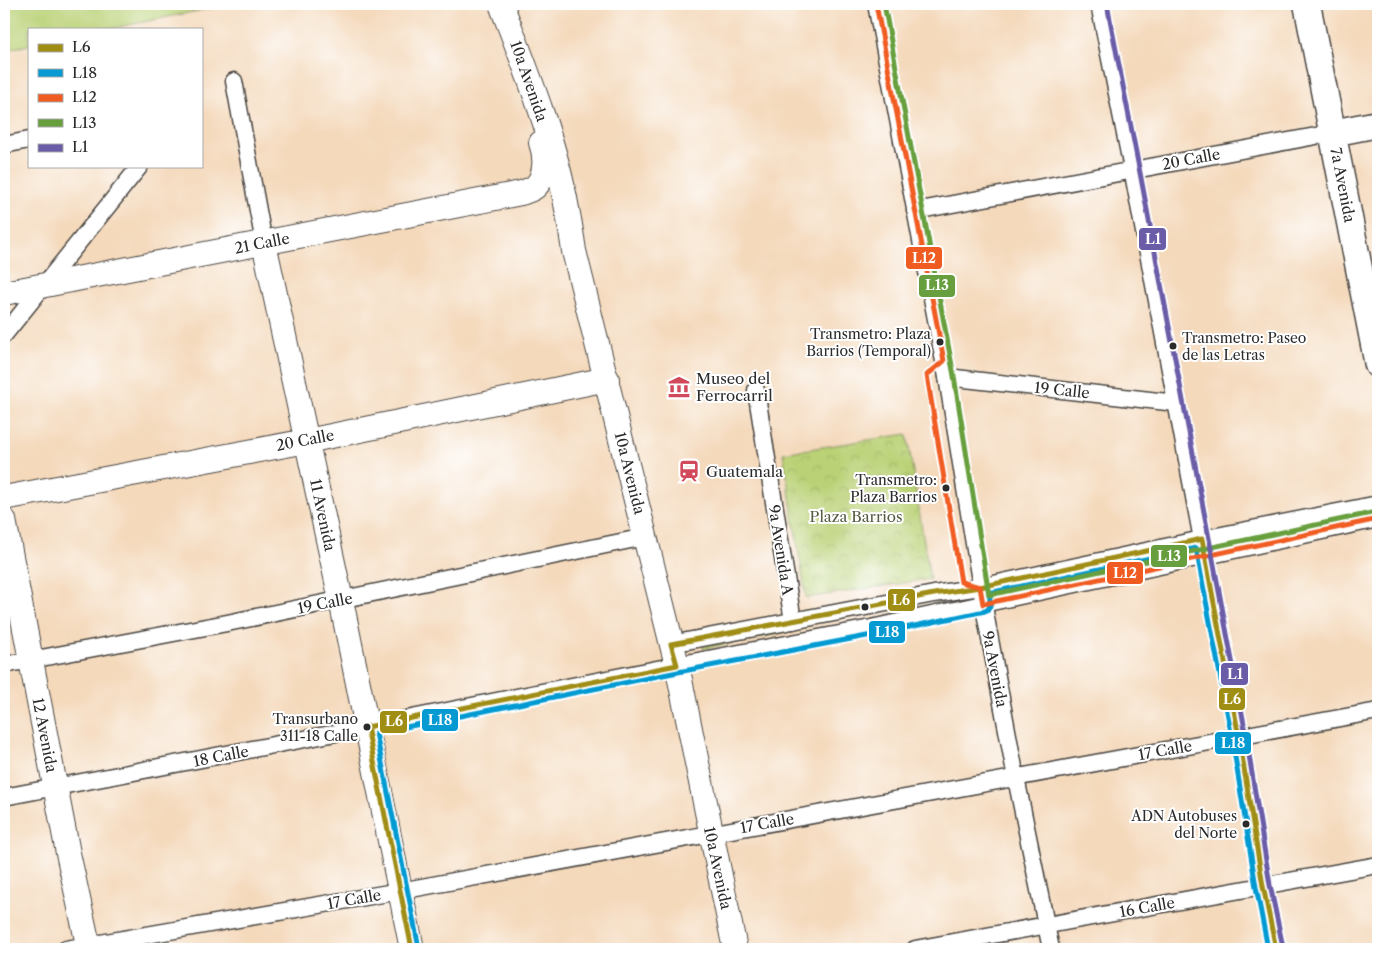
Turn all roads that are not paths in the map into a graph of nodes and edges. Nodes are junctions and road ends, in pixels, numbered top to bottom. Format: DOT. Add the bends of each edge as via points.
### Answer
graph roads {
  1 [pos="490,4"];
  2 [pos="501,4"];
  3 [pos="876,4"];
  4 [pos="1099,4"];
  5 [pos="1307,4"];
  6 [pos="234,81"];
  7 [pos="1378,124"];
  8 [pos="1332,133"];
  9 [pos="28,140"];
  10 [pos="4,145"];
  11 [pos="138,168"];
  12 [pos="1132,170"];
  13 [pos="521,193"];
  14 [pos="915,211"];
  15 [pos="264,243"];
  16 [pos="574,251"];
  17 [pos="44,286"];
  18 [pos="4,293"];
  19 [pos="4,335"];
  20 [pos="1378,365"];
  21 [pos="947,377"];
  22 [pos="606,379"];
  23 [pos="756,390"];
  24 [pos="1176,403"];
  25 [pos="307,441"];
  26 [pos="4,498"];
  27 [pos="1378,504"];
  28 [pos="1378,519"];
  29 [pos="4,520"];
  30 [pos="645,537"];
  31 [pos="1202,539"];
  32 [pos="1205,557"];
  33 [pos="980,587"];
  34 [pos="341,600"];
  35 [pos="983,604"];
  36 [pos="793,621"];
  37 [pos="674,655"];
  38 [pos="31,659"];
  39 [pos="4,665"];
  40 [pos="1378,711"];
  41 [pos="367,727"];
  42 [pos="1239,737"];
  43 [pos="1016,778"];
  44 [pos="55,786"];
  45 [pos="4,796"];
  46 [pos="711,834"];
  47 [pos="1378,865"];
  48 [pos="1263,886"];
  49 [pos="400,890"];
  50 [pos="1046,926"];
  51 [pos="81,948"];
  52 [pos="412,949"];
  53 [pos="735,949"];
  54 [pos="915,949"];
  55 [pos="1051,949"];
  56 [pos="1276,949"];
  1 -- 13 [label="main road, 10a Avenida" via="544,151 539,181 535,187"];
  2 -- 16 [label="main road, 10a Avenida" via="552,147"];
  3 -- 14 [label="street, 9a Avenida"];
  4 -- 12 [label="street"];
  5 -- 8 [label="main road, 7a Avenida"];
  6 -- 15 [label="street, 11 Avenida"];
  7 -- 8 [label="main road, 20 Calle"];
  8 -- 12 [label="street, 20 Calle"];
  8 -- 20 [label="main road, 7a Avenida"];
  9 -- 10 [label="street"];
  11 -- 17 [label="street"];
  12 -- 14 [label="street, 20 Calle"];
  12 -- 24 [label="street"];
  13 -- 15 [label="main road, 21 Calle"];
  13 -- 16 [label="main road" via="548,202"];
  14 -- 21 [label="street, 9a Avenida"];
  15 -- 17 [label="main road, 21 Calle"];
  15 -- 25 [label="main road, 11 Avenida"];
  16 -- 22 [label="main road, 10a Avenida"];
  17 -- 18 [label="main road, 21 Calle"];
  17 -- 19 [label="street"];
  21 -- 24 [label="street, 19 Calle"];
  21 -- 33 [label="street, 9a Avenida"];
  22 -- 25 [label="main road, 20 Calle"];
  22 -- 30 [label="main road, 10a Avenida"];
  23 -- 36 [label="street, 9a Avenida A"];
  24 -- 31 [label="street"];
  25 -- 26 [label="main road, 20 Calle"];
  25 -- 34 [label="main road, 11 Avenida"];
  27 -- 31 [label="street, 18 Calle"];
  28 -- 32 [label="street, 18 Calle"];
  29 -- 38 [label="main road, 12 Avenida"];
  30 -- 34 [label="street, 19 Calle"];
  30 -- 37 [label="main road, 10a Avenida"];
  31 -- 32 [label="street"];
  31 -- 33 [label="street, 18 Calle"];
  32 -- 35 [label="street, 18 Calle"];
  32 -- 42 [label="street"];
  33 -- 35 [label="street, 9a Avenida"];
  33 -- 36 [label="street, 18 Calle"];
  34 -- 38 [label="street, 19 Calle"];
  34 -- 41 [label="main road, 11 Avenida"];
  35 -- 37 [label="street, 18 Calle" via="870,628"];
  35 -- 43 [label="street, 9a Avenida"];
  36 -- 37 [label="street, 18 Calle"];
  37 -- 41 [label="street, 18 Calle"];
  37 -- 46 [label="main road, 10a Avenida"];
  38 -- 39 [label="street, 19 Calle"];
  38 -- 44 [label="main road, 12 Avenida"];
  40 -- 42 [label="street, 17 Calle"];
  41 -- 44 [label="street, 18 Calle"];
  41 -- 49 [label="main road, 11 Avenida"];
  42 -- 43 [label="street, 17 Calle"];
  42 -- 48 [label="street"];
  43 -- 46 [label="street, 17 Calle"];
  43 -- 50 [label="street, 9a Avenida"];
  44 -- 45 [label="street, 18 Calle"];
  44 -- 51 [label="main road, 12 Avenida"];
  46 -- 49 [label="street, 17 Calle"];
  46 -- 53 [label="main road, 10a Avenida"];
  47 -- 48 [label="street, 16 Calle"];
  48 -- 50 [label="street, 16 Calle"];
  48 -- 56 [label="street"];
  49 -- 51 [label="street, 17 Calle"];
  49 -- 52 [label="main road, 11 Avenida"];
  50 -- 54 [label="street, 16 Calle"];
  50 -- 55 [label="street, 9a Avenida"];
}
